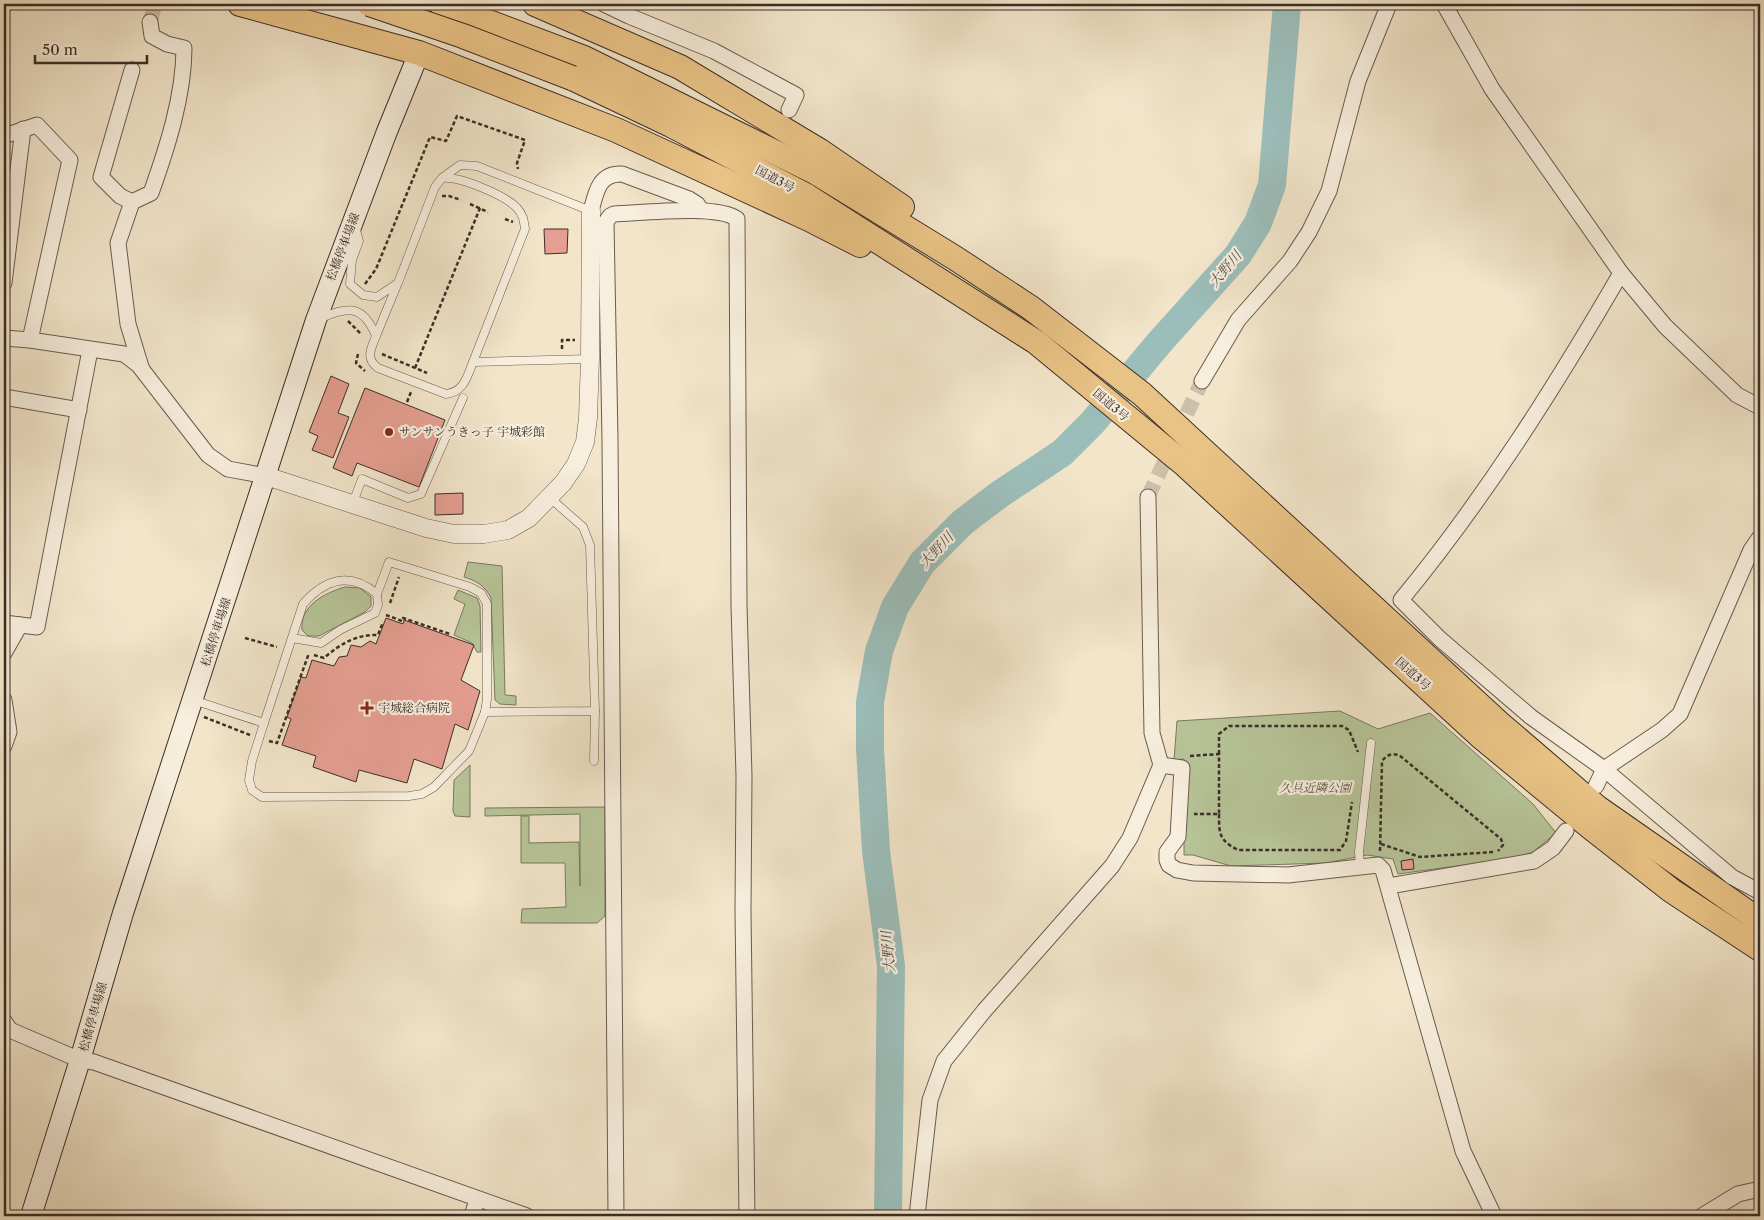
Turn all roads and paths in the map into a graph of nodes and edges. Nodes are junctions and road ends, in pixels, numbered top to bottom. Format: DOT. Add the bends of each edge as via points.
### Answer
graph roads {
  1 [pos="240,4"];
  2 [pos="369,4"];
  3 [pos="440,4"];
  4 [pos="535,4"];
  5 [pos="604,4"];
  6 [pos="1389,4"];
  7 [pos="1444,4"];
  8 [pos="150,22"];
  9 [pos="419,54"];
  10 [pos="578,68"];
  11 [pos="132,70"];
  12 [pos="789,110"];
  13 [pos="23,129"];
  14 [pos="4,136"];
  15 [pos="442,178"];
  16 [pos="132,202"];
  17 [pos="470,204"];
  18 [pos="480,208"];
  19 [pos="701,210"];
  20 [pos="592,211"];
  21 [pos="488,212"];
  22 [pos="505,219"];
  23 [pos="352,222"];
  24 [pos="517,225"];
  25 [pos="1621,273"];
  26 [pos="4,283"];
  27 [pos="398,283"];
  28 [pos="1038,314"];
  29 [pos="316,320"];
  30 [pos="376,336"];
  31 [pos="580,337"];
  32 [pos="4,338"];
  33 [pos="30,340"];
  34 [pos="1032,346"];
  35 [pos="90,350"];
  36 [pos="558,351"];
  37 [pos="590,359"];
  38 [pos="473,362"];
  39 [pos="140,367"];
  40 [pos="434,376"];
  41 [pos="1202,381"];
  42 [pos="4,397"];
  43 [pos="463,398"];
  44 [pos="1760,407"];
  45 [pos="79,410"];
  46 [pos="266,476"];
  47 [pos="1148,497"];
  48 [pos="550,498"];
  49 [pos="352,505"];
  50 [pos="1760,536"];
  51 [pos="402,566"];
  52 [pos="378,594"];
  53 [pos="386,615"];
  54 [pos="4,622"];
  55 [pos="20,625"];
  56 [pos="450,634"];
  57 [pos="292,638"];
  58 [pos="4,653"];
  59 [pos="4,700"];
  60 [pos="190,706"];
  61 [pos="594,711"];
  62 [pos="485,712"];
  63 [pos="264,723"];
  64 [pos="259,738"];
  65 [pos="1371,743"];
  66 [pos="4,746"];
  67 [pos="1219,754"];
  68 [pos="1196,755"];
  69 [pos="1357,760"];
  70 [pos="594,761"];
  71 [pos="1161,765"];
  72 [pos="1604,769"];
  73 [pos="1596,786"];
  74 [pos="1352,796"];
  75 [pos="1198,814"];
  76 [pos="1219,814"];
  77 [pos="1566,832"];
  78 [pos="1381,844"];
  79 [pos="1378,865"];
  80 [pos="1360,867"];
  81 [pos="1389,886"];
  82 [pos="1760,892"];
  83 [pos="1760,921"];
  84 [pos="1760,949"];
  85 [pos="6,1030"];
  86 [pos="80,1060"];
  87 [pos="1760,1189"];
  88 [pos="477,1200"];
  89 [pos="31,1216"];
  90 [pos="472,1216"];
  91 [pos="527,1216"];
  92 [pos="616,1216"];
  93 [pos="747,1216"];
  94 [pos="917,1216"];
  95 [pos="1494,1216"];
  96 [pos="1702,1216"];
  1 -- 9 [label="highway"];
  2 -- 10 [label="highway, 国道3号, bridge" via="464,36"];
  3 -- 9 [label="highway"];
  3 -- 10 [label="highway, 国道3号"];
  4 -- 28 [label="highway" via="680,67 820,152 996,272"];
  5 -- 12 [label="street" via="714,51 796,95"];
  6 -- 41 [label="street" via="1358,81 1329,191 1309,232 1290,261 1238,320"];
  7 -- 25 [label="street" via="1492,89"];
  8 -- 16 [label="street" via="152,36 184,48 184,64 167,149 151,193"];
  9 -- 23 [label="main road, 松橋停車場線"];
  9 -- 34 [label="highway" via="616,130 809,219 932,286"];
  10 -- 28 [label="highway, 国道3号" via="815,172 955,258"];
  10 -- 34 [label="highway, 国道3号" via="671,124 807,196"];
  11 -- 16 [label="street" via="101,177 120,196"];
  13 -- 14 [label="street"];
  13 -- 26 [label="street"];
  13 -- 33 [label="street" via="37,125 70,160"];
  15 -- 20 [label="lane" via="460,165 477,166"];
  15 -- 27 [label="lane"];
  15 -- 38 [label="lane" via="468,182 504,199 516,206 524,220 525,229"];
  16 -- 39 [label="street" via="118,243 128,324"];
  17 -- 18 [label="path"];
  18 -- 21 [label="path"];
  18 -- 40 [label="path" via="415,368"];
  19 -- 20 [label="street" via="688,199 622,174 612,174 602,180 597,189"];
  19 -- 92 [label="street" via="614,214 606,222"];
  19 -- 93 [label="street" via="734,208 737,219"];
  20 -- 37 [label="street"];
  22 -- 24 [label="path"];
  23 -- 27 [label="lane" via="359,241 352,260 350,284 363,295 377,297"];
  23 -- 29 [label="main road, 松橋停車場線"];
  25 -- 44 [label="street" via="1665,326 1737,395"];
  25 -- 72 [label="street" via="1506,460 1401,600 1440,640 1531,717"];
  27 -- 30 [label="lane"];
  28 -- 83 [label="highway, 国道3号" via="1142,394 1499,724 1598,808"];
  29 -- 30 [label="lane" via="347,308 366,318"];
  29 -- 46 [label="main road, 松橋停車場線"];
  30 -- 38 [label="lane" via="369,355 378,368 446,394 462,388"];
  31 -- 36 [label="path" via="562,340 562,348"];
  32 -- 33 [label="street"];
  33 -- 35 [label="street"];
  34 -- 84 [label="highway, 国道3号" via="1184,464 1487,742 1672,891"];
  35 -- 39 [label="street" via="124,354"];
  35 -- 45 [label="street"];
  37 -- 38 [label="lane"];
  37 -- 48 [label="street" via="585,442 576,464"];
  39 -- 46 [label="street" via="208,455 228,469"];
  42 -- 45 [label="street"];
  43 -- 49 [label="lane" via="421,494 408,498 362,479"];
  45 -- 55 [label="street" via="37,627"];
  46 -- 49 [label="street"];
  46 -- 60 [label="main road, 松橋停車場線"];
  47 -- 71 [label="street" via="1152,733"];
  48 -- 49 [label="street" via="530,518 508,530 484,534 454,534 426,528"];
  48 -- 61 [label="lane" via="584,527 590,545"];
  50 -- 72 [label="street" via="1680,714"];
  51 -- 52 [label="lane" via="390,562"];
  51 -- 53 [label="path"];
  51 -- 62 [label="lane" via="481,593 487,604"];
  52 -- 57 [label="lane" via="376,613 321,643"];
  52 -- 57 [label="lane" via="367,585 336,580 314,591 303,604"];
  53 -- 56 [label="path"];
  53 -- 64 [label="path" via="378,635 366,634 351,639 324,658 309,653 277,743"];
  54 -- 55 [label="street"];
  55 -- 58 [label="street"];
  57 -- 63 [label="lane"];
  59 -- 66 [label="street" via="9,732"];
  60 -- 63 [label="lane"];
  60 -- 64 [label="path"];
  60 -- 86 [label="main road, 松橋停車場線" via="123,913"];
  61 -- 62 [label="lane"];
  61 -- 70 [label="lane"];
  62 -- 64 [label="lane" via="469,752 434,787 422,794 409,796 262,797 252,790 249,780"];
  63 -- 64 [label="lane"];
  65 -- 80 [label="lane"];
  67 -- 68 [label="path"];
  67 -- 69 [label="path" via="1220,734 1229,726 1342,726 1349,730 1359,751"];
  67 -- 76 [label="path"];
  71 -- 80 [label="street" via="1182,768 1178,837 1168,852 1167,860 1177,870 1288,875"];
  71 -- 94 [label="street" via="1130,838 1112,866 944,1061 930,1100"];
  72 -- 73 [label="street"];
  72 -- 82 [label="street" via="1732,877"];
  74 -- 76 [label="path" via="1346,841 1340,850 1238,850 1226,844 1219,832"];
  75 -- 76 [label="path"];
  77 -- 81 [label="street" via="1553,848 1534,861"];
  78 -- 78 [label="path" via="1382,761 1394,753 1501,839 1503,845 1500,851 1420,857"];
  78 -- 79 [label="path"];
  79 -- 80 [label="street"];
  79 -- 81 [label="street"];
  81 -- 95 [label="street" via="1463,1151"];
  85 -- 86 [label="street"];
  86 -- 88 [label="street" via="104,1065"];
  86 -- 89 [label="main road, 松橋停車場線"];
  87 -- 96 [label="street" via="1738,1194"];
  88 -- 90 [label="street"];
  88 -- 91 [label="street"];
}
